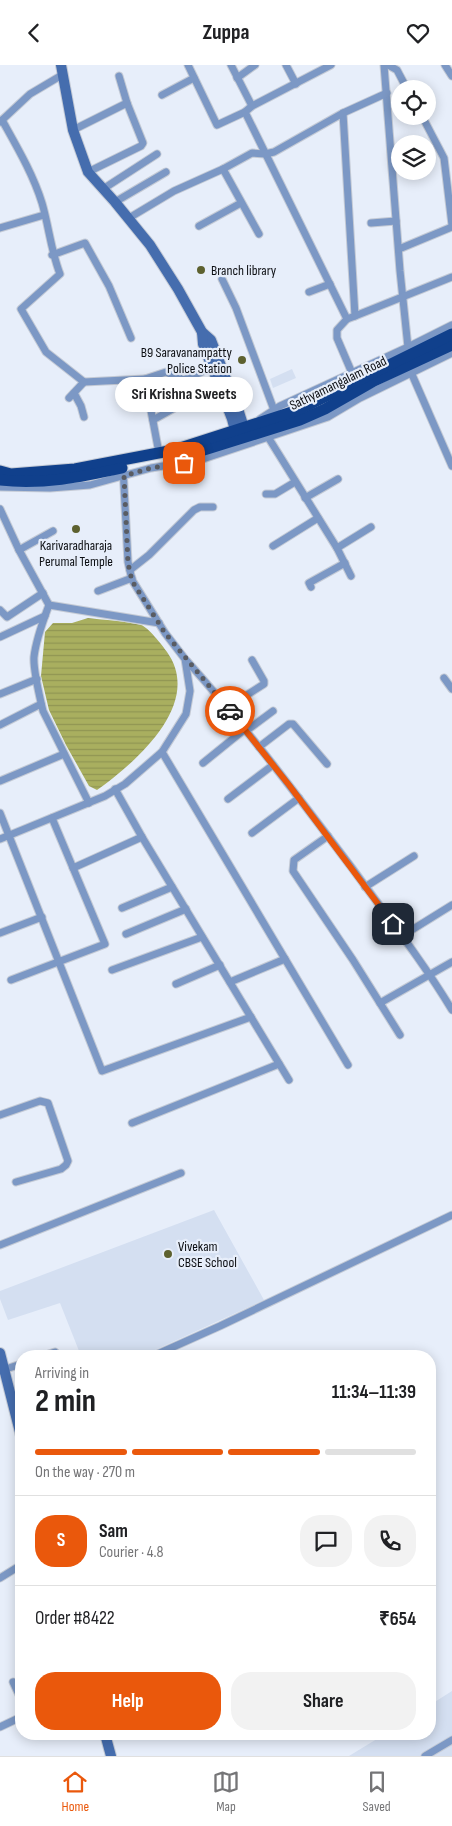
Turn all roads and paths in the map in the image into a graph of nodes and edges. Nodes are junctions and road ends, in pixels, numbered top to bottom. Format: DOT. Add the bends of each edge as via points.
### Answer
graph roads {
  1 [pos="188,65"];
  2 [pos="231,65"];
  3 [pos="255,65"];
  4 [pos="286,65"];
  5 [pos="332,65"];
  6 [pos="386,65"];
  7 [pos="445,65"];
  8 [pos="62,70"];
  9 [pos="119,75"];
  10 [pos="452,76"];
  11 [pos="194,78"];
  12 [pos="237,78"];
  13 [pos="402,80"];
  14 [pos="296,84"];
  15 [pos="386,93"];
  16 [pos="162,95"];
  17 [pos="127,103"];
  18 [pos="252,106"];
  19 [pos="245,112"];
  20 [pos="343,113"];
  21 [pos="1,121"];
  22 [pos="427,125"];
  23 [pos="73,130"];
  24 [pos="157,155"];
  25 [pos="266,155"];
  26 [pos="223,169"];
  27 [pos="88,172"];
  28 [pos="166,172"];
  29 [pos="103,189"];
  30 [pos="115,202"];
  31 [pos="242,203"];
  32 [pos="44,215"];
  33 [pos="129,218"];
  34 [pos="396,221"];
  35 [pos="372,223"];
  36 [pos="199,226"];
  37 [pos="452,226"];
  38 [pos="0,228"];
  39 [pos="259,234"];
  40 [pos="399,249"];
  41 [pos="52,255"];
  42 [pos="452,277"];
  43 [pos="222,279"];
  44 [pos="330,285"];
  45 [pos="308,292"];
  46 [pos="403,297"];
  47 [pos="354,317"];
  48 [pos="347,319"];
  49 [pos="452,325"];
  50 [pos="202,332"];
  51 [pos="452,333"];
  52 [pos="131,338"];
  53 [pos="452,345"];
  54 [pos="452,353"];
  55 [pos="409,360"];
  56 [pos="212,367"];
  57 [pos="352,373"];
  58 [pos="145,379"];
  59 [pos="184,380"];
  60 [pos="84,383"];
  61 [pos="274,410"];
  62 [pos="84,417"];
  63 [pos="153,420"];
  64 [pos="243,432"];
  65 [pos="268,437"];
  66 [pos="159,453"];
  67 [pos="452,466"];
  68 [pos="0,471"];
  69 [pos="123,471"];
  70 [pos="338,479"];
  71 [pos="0,481"];
  72 [pos="295,483"];
  73 [pos="0,487"];
  74 [pos="266,494"];
  75 [pos="305,498"];
  76 [pos="213,507"];
  77 [pos="0,509"];
  78 [pos="318,518"];
  79 [pos="371,527"];
  80 [pos="53,531"];
  81 [pos="273,546"];
  82 [pos="337,548"];
  83 [pos="19,551"];
  84 [pos="345,563"];
  85 [pos="130,570"];
  86 [pos="351,576"];
  87 [pos="132,578"];
  88 [pos="311,587"];
  89 [pos="98,591"];
  90 [pos="43,593"];
  91 [pos="50,605"];
  92 [pos="0,611"];
  93 [pos="45,616"];
  94 [pos="159,623"];
  95 [pos="0,637"];
  96 [pos="185,659"];
  97 [pos="252,661"];
  98 [pos="444,678"];
  99 [pos="37,679"];
  100 [pos="452,689"];
  101 [pos="0,694"];
  102 [pos="41,704"];
  103 [pos="228,707"];
  104 [pos="273,711"];
  105 [pos="0,725"];
  106 [pos="246,730"];
  107 [pos="259,747"];
  108 [pos="162,752"];
  109 [pos="64,754"];
  110 [pos="203,763"];
  111 [pos="273,765"];
  112 [pos="326,765"];
  113 [pos="0,781"];
  114 [pos="115,789"];
  115 [pos="299,798"];
  116 [pos="228,799"];
  117 [pos="88,803"];
  118 [pos="0,813"];
  119 [pos="52,818"];
  120 [pos="252,833"];
  121 [pos="10,835"];
  122 [pos="328,836"];
  123 [pos="142,837"];
  124 [pos="0,839"];
  125 [pos="414,856"];
  126 [pos="74,869"];
  127 [pos="172,887"];
  128 [pos="365,887"];
  129 [pos="452,905"];
  130 [pos="122,909"];
  131 [pos="186,909"];
  132 [pos="42,917"];
  133 [pos="0,933"];
  134 [pos="126,934"];
  135 [pos="402,936"];
  136 [pos="202,937"];
  137 [pos="285,959"];
  138 [pos="59,961"];
  139 [pos="452,962"];
  140 [pos="220,965"];
  141 [pos="112,970"];
  142 [pos="431,975"];
  143 [pos="11,980"];
  144 [pos="230,983"];
  145 [pos="176,984"];
  146 [pos="380,1003"];
  147 [pos="452,1010"];
  148 [pos="251,1017"];
  149 [pos="400,1035"];
  150 [pos="279,1064"];
  151 [pos="348,1065"];
  152 [pos="289,1079"];
  153 [pos="0,1115"];
  154 [pos="132,1123"];
  155 [pos="181,1173"];
  156 [pos="16,1182"];
  157 [pos="452,1215"];
  158 [pos="0,1245"];
  159 [pos="166,1350"];
  160 [pos="0,1353"];
  161 [pos="15,1366"];
  162 [pos="2,1371"];
  163 [pos="15,1404"];
  164 [pos="15,1569"];
  165 [pos="0,1578"];
  166 [pos="13,1682"];
  167 [pos="15,1686"];
  168 [pos="15,1720"];
  169 [pos="0,1727"];
  170 [pos="107,1740"];
  171 [pos="452,1740"];
  172 [pos="111,1756"];
  173 [pos="425,1756"];
  1 -- 11 [label="street"];
  2 -- 12 [label="street"];
  3 -- 12 [label="street"];
  4 -- 14 [label="street"];
  5 -- 14 [label="street"];
  6 -- 13 [label="street" via="397,70"];
  6 -- 15 [label="street"];
  7 -- 10 [label="street"];
  8 -- 21 [label="street"];
  8 -- 23 [label="main road"];
  9 -- 17 [label="street"];
  11 -- 16 [label="street"];
  11 -- 19 [label="street" via="217,125"];
  12 -- 18 [label="street"];
  14 -- 18 [label="street"];
  15 -- 20 [label="street"];
  15 -- 34 [label="street"];
  17 -- 23 [label="street"];
  17 -- 27 [label="street" via="143,143"];
  18 -- 19 [label="street"];
  19 -- 25 [label="street"];
  20 -- 25 [label="street"];
  20 -- 47 [label="street"];
  21 -- 32 [label="street" via="25,161"];
  22 -- 37 [label="street" via="444,158"];
  23 -- 27 [label="main road"];
  24 -- 29 [label="street"];
  25 -- 26 [label="street" via="252,153"];
  25 -- 44 [label="street"];
  26 -- 31 [label="street"];
  26 -- 33 [label="street" via="174,191"];
  27 -- 29 [label="main road"];
  28 -- 30 [label="street"];
  29 -- 30 [label="main road"];
  30 -- 33 [label="main road"];
  31 -- 36 [label="street"];
  31 -- 39 [label="street"];
  32 -- 38 [label="street"];
  32 -- 41 [label="street"];
  33 -- 50 [label="main road" via="150,245"];
  34 -- 35 [label="street"];
  34 -- 40 [label="street"];
  37 -- 40 [label="street"];
  40 -- 46 [label="street"];
  41 -- 52 [label="street" via="85,243 109,286"];
  41 -- 60 [label="street" via="60,274 21,309 46,352"];
  42 -- 46 [label="street"];
  43 -- 61 [label="street"];
  44 -- 45 [label="street"];
  44 -- 48 [label="street"];
  46 -- 47 [label="street"];
  46 -- 55 [label="street"];
  47 -- 48 [label="street"];
  48 -- 57 [label="street" via="337,330 337,338"];
  49 -- 55 [label="street"];
  50 -- 56 [label="main road"];
  50 -- 64 [label="main road" via="211,340"];
  51 -- 55 [label="highway"];
  53 -- 55 [label="highway, Sathyamangalam Road"];
  54 -- 55 [label="street"];
  55 -- 57 [label="street"];
  55 -- 64 [label="highway, Sathyamangalam Road" via="308,416"];
  55 -- 65 [label="street" via="360,398 328,417"];
  55 -- 67 [label="street"];
  56 -- 59 [label="street"];
  56 -- 64 [label="main road" via="232,419"];
  57 -- 61 [label="street"];
  58 -- 59 [label="street" via="166,372"];
  58 -- 60 [label="street"];
  58 -- 63 [label="street"];
  59 -- 63 [label="street" via="186,402"];
  60 -- 62 [label="street" via="71,395 81,406"];
  61 -- 64 [label="street"];
  63 -- 66 [label="street"];
  64 -- 66 [label="highway"];
  64 -- 69 [label="highway, Sathyamangalam Road" via="204,450"];
  65 -- 69 [label="street" via="200,460"];
  65 -- 72 [label="street"];
  66 -- 68 [label="highway" via="75,469"];
  69 -- 71 [label="highway, Sathyamangalam Road" via="20,483"];
  69 -- 73 [label="street" via="90,485"];
  69 -- 85 [label="street"];
  70 -- 75 [label="street"];
  72 -- 74 [label="street" via="274,494"];
  72 -- 75 [label="street"];
  75 -- 78 [label="street"];
  76 -- 85 [label="street" via="194,510"];
  77 -- 83 [label="street"];
  78 -- 81 [label="street"];
  78 -- 82 [label="street"];
  79 -- 82 [label="street"];
  80 -- 83 [label="street"];
  82 -- 84 [label="street"];
  83 -- 90 [label="street"];
  84 -- 86 [label="street"];
  84 -- 88 [label="street" via="309,583"];
  85 -- 87 [label="street"];
  87 -- 89 [label="street"];
  87 -- 94 [label="street"];
  90 -- 91 [label="street"];
  90 -- 92 [label="street" via="7,617"];
  91 -- 93 [label="street"];
  91 -- 94 [label="street"];
  93 -- 95 [label="street"];
  93 -- 99 [label="street" via="34,659"];
  94 -- 96 [label="street"];
  96 -- 103 [label="street"];
  96 -- 108 [label="street" via="190,691 186,714"];
  97 -- 103 [label="street" via="264,684"];
  98 -- 100 [label="street"];
  99 -- 101 [label="street"];
  99 -- 102 [label="street"];
  102 -- 105 [label="street"];
  102 -- 109 [label="street"];
  103 -- 106 [label="street"];
  104 -- 106 [label="street"];
  106 -- 107 [label="street"];
  106 -- 110 [label="street"];
  107 -- 111 [label="street"];
  107 -- 112 [label="street" via="293,724"];
  108 -- 114 [label="street"];
  108 -- 137 [label="street"];
  109 -- 113 [label="street"];
  109 -- 117 [label="street"];
  111 -- 115 [label="street"];
  111 -- 116 [label="street"];
  114 -- 117 [label="street"];
  114 -- 123 [label="street"];
  115 -- 120 [label="street"];
  115 -- 122 [label="street"];
  117 -- 119 [label="street"];
  118 -- 121 [label="street"];
  119 -- 121 [label="street"];
  119 -- 126 [label="street"];
  121 -- 124 [label="street"];
  121 -- 132 [label="street"];
  122 -- 128 [label="street"];
  122 -- 146 [label="street" via="294,860 293,871"];
  123 -- 126 [label="street"];
  123 -- 127 [label="street"];
  125 -- 128 [label="street"];
  126 -- 138 [label="street" via="105,944"];
  127 -- 130 [label="street"];
  127 -- 131 [label="street"];
  128 -- 135 [label="street"];
  129 -- 135 [label="street"];
  131 -- 134 [label="street"];
  131 -- 136 [label="street"];
  132 -- 133 [label="street"];
  132 -- 138 [label="street"];
  135 -- 142 [label="street"];
  136 -- 140 [label="street"];
  136 -- 141 [label="street"];
  137 -- 144 [label="street"];
  137 -- 151 [label="street"];
  138 -- 143 [label="street"];
  138 -- 148 [label="street" via="102,1071"];
  139 -- 142 [label="street"];
  140 -- 144 [label="street"];
  140 -- 145 [label="street"];
  142 -- 146 [label="street"];
  142 -- 147 [label="street"];
  144 -- 148 [label="street"];
  146 -- 149 [label="street"];
  148 -- 150 [label="street"];
  150 -- 152 [label="street"];
  150 -- 154 [label="street"];
  153 -- 156 [label="street" via="40,1101 48,1103 68,1161 61,1169"];
  155 -- 158 [label="street"];
  157 -- 159 [label="street"];
  160 -- 162 [label="main road"];
  161 -- 162 [label="street"];
  162 -- 163 [label="main road"];
  164 -- 165 [label="street"];
  166 -- 167 [label="street"];
  168 -- 169 [label="street"];
  170 -- 172 [label="main road"];
  171 -- 173 [label="street"];
}
